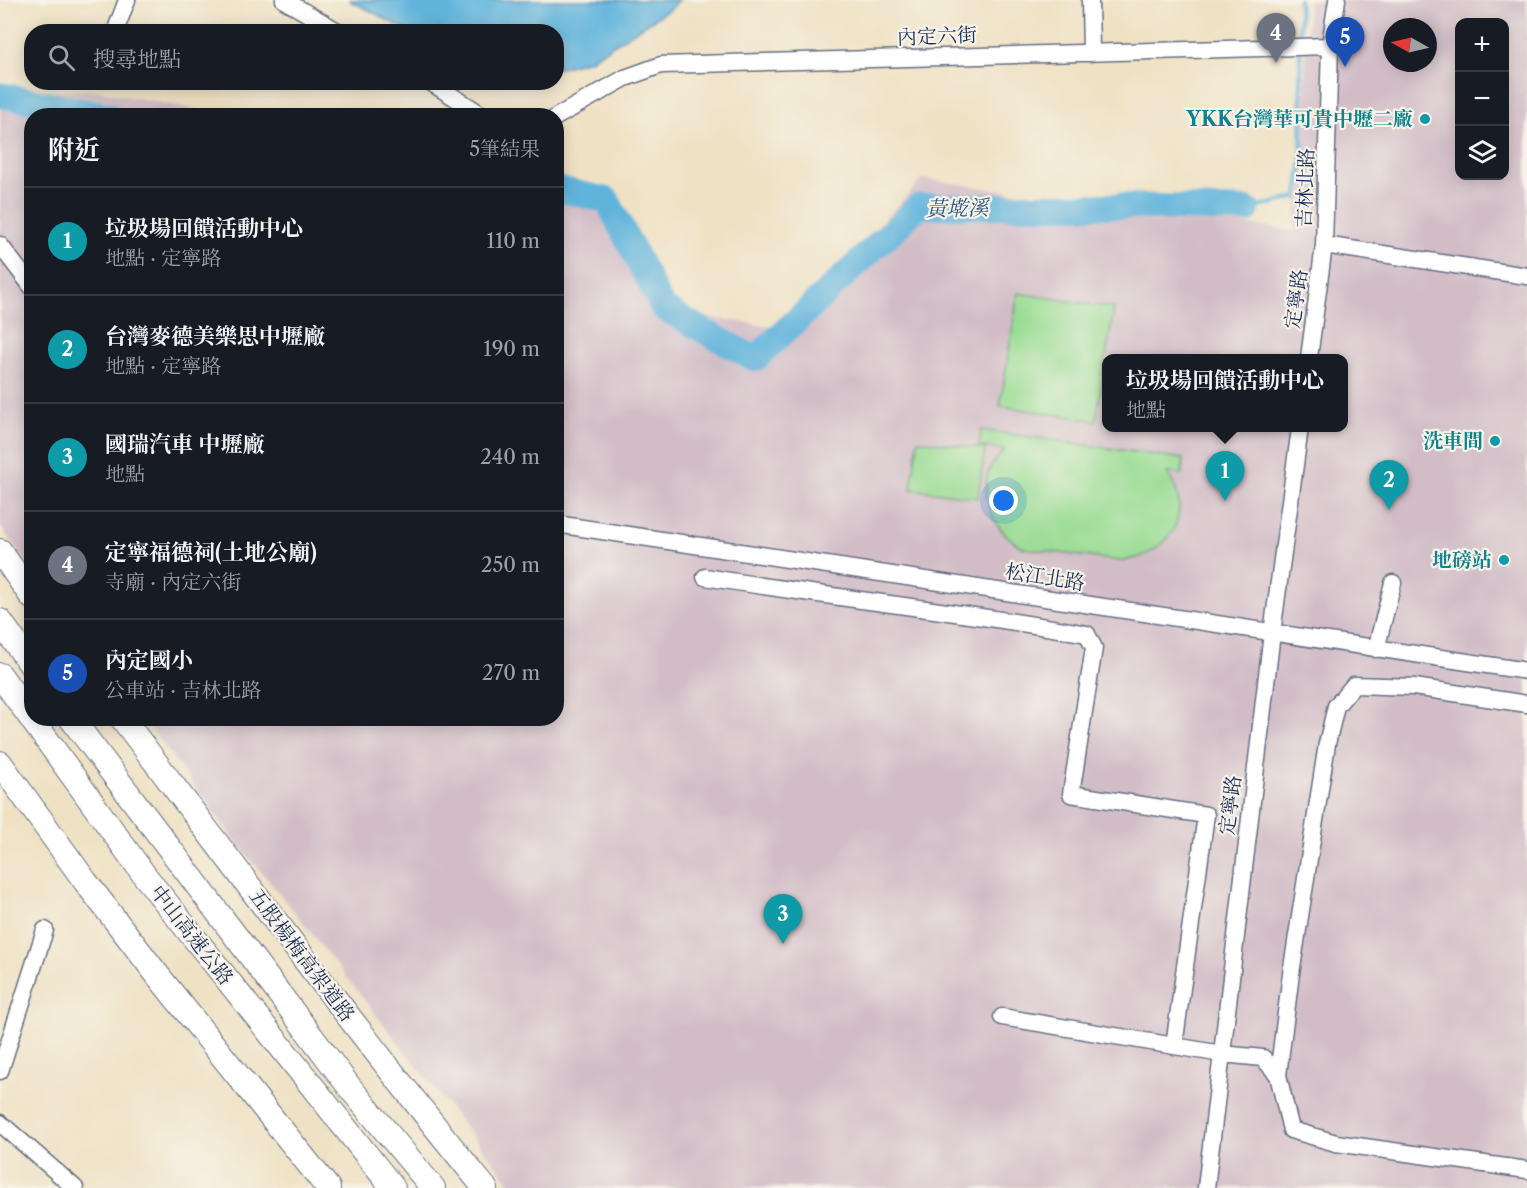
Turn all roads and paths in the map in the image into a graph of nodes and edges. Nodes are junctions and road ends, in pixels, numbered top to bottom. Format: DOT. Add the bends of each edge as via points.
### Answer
graph roads {
  1 [pos="127,0"];
  2 [pos="284,0"];
  3 [pos="1090,0"];
  4 [pos="1337,0"];
  5 [pos="118,24"];
  6 [pos="325,24"];
  7 [pos="1330,46"];
  8 [pos="1091,53"];
  9 [pos="443,90"];
  10 [pos="471,108"];
  11 [pos="564,112"];
  12 [pos="0,245"];
  13 [pos="1324,245"];
  14 [pos="24,276"];
  15 [pos="1527,276"];
  16 [pos="1310,354"];
  17 [pos="1299,432"];
  18 [pos="564,525"];
  19 [pos="0,551"];
  20 [pos="0,564"];
  21 [pos="705,577"];
  22 [pos="1393,583"];
  23 [pos="24,586"];
  24 [pos="24,596"];
  25 [pos="0,621"];
  26 [pos="1272,633"];
  27 [pos="1376,649"];
  28 [pos="24,655"];
  29 [pos="1527,671"];
  30 [pos="0,675"];
  31 [pos="1527,704"];
  32 [pos="24,708"];
  33 [pos="37,726"];
  34 [pos="77,726"];
  35 [pos="119,726"];
  36 [pos="128,726"];
  37 [pos="0,763"];
  38 [pos="45,930"];
  39 [pos="1002,1017"];
  40 [pos="1174,1046"];
  41 [pos="1222,1054"];
  42 [pos="0,1071"];
  43 [pos="1278,1075"];
  44 [pos="0,1123"];
  45 [pos="1527,1170"];
  46 [pos="75,1188"];
  47 [pos="328,1188"];
  48 [pos="393,1188"];
  49 [pos="433,1188"];
  50 [pos="469,1188"];
  51 [pos="485,1188"];
  52 [pos="1206,1188"];
  1 -- 5 [label="street"];
  2 -- 6 [label="street"];
  3 -- 8 [label="street"];
  4 -- 7 [label="street, 吉林北路"];
  7 -- 8 [label="street, 內定六街"];
  7 -- 13 [label="street, 吉林北路"];
  8 -- 11 [label="street, 內定六街" via="661,65 625,78"];
  9 -- 10 [label="street"];
  12 -- 14 [label="street"];
  13 -- 15 [label="street, 吉林北路"];
  13 -- 16 [label="street, 定寧路"];
  17 -- 26 [label="street, 定寧路"];
  18 -- 26 [label="street, 松江北路"];
  19 -- 23 [label="highway"];
  20 -- 24 [label="street"];
  21 -- 40 [label="street" via="1087,634 1094,648 1071,794 1206,815"];
  22 -- 27 [label="street"];
  25 -- 28 [label="highway"];
  26 -- 27 [label="street, 松江北路"];
  26 -- 41 [label="street, 定寧路"];
  27 -- 29 [label="street, 松江北路"];
  30 -- 32 [label="highway, 中山高速公路"];
  31 -- 43 [label="street" via="1414,687 1354,685 1336,706 1314,825"];
  33 -- 48 [label="highway, 中山高速公路" via="145,876"];
  34 -- 49 [label="highway, 中山高速公路" via="351,1089"];
  35 -- 50 [label="street" via="260,919"];
  36 -- 51 [label="highway, 五股楊梅高架道路" via="434,1127"];
  37 -- 47 [label="highway" via="85,881"];
  38 -- 42 [label="street"];
  39 -- 40 [label="street"];
  40 -- 41 [label="street"];
  41 -- 43 [label="street" via="1263,1058"];
  41 -- 52 [label="street, 定寧路"];
  43 -- 45 [label="street" via="1291,1130 1336,1143"];
  44 -- 46 [label="street"];
}
